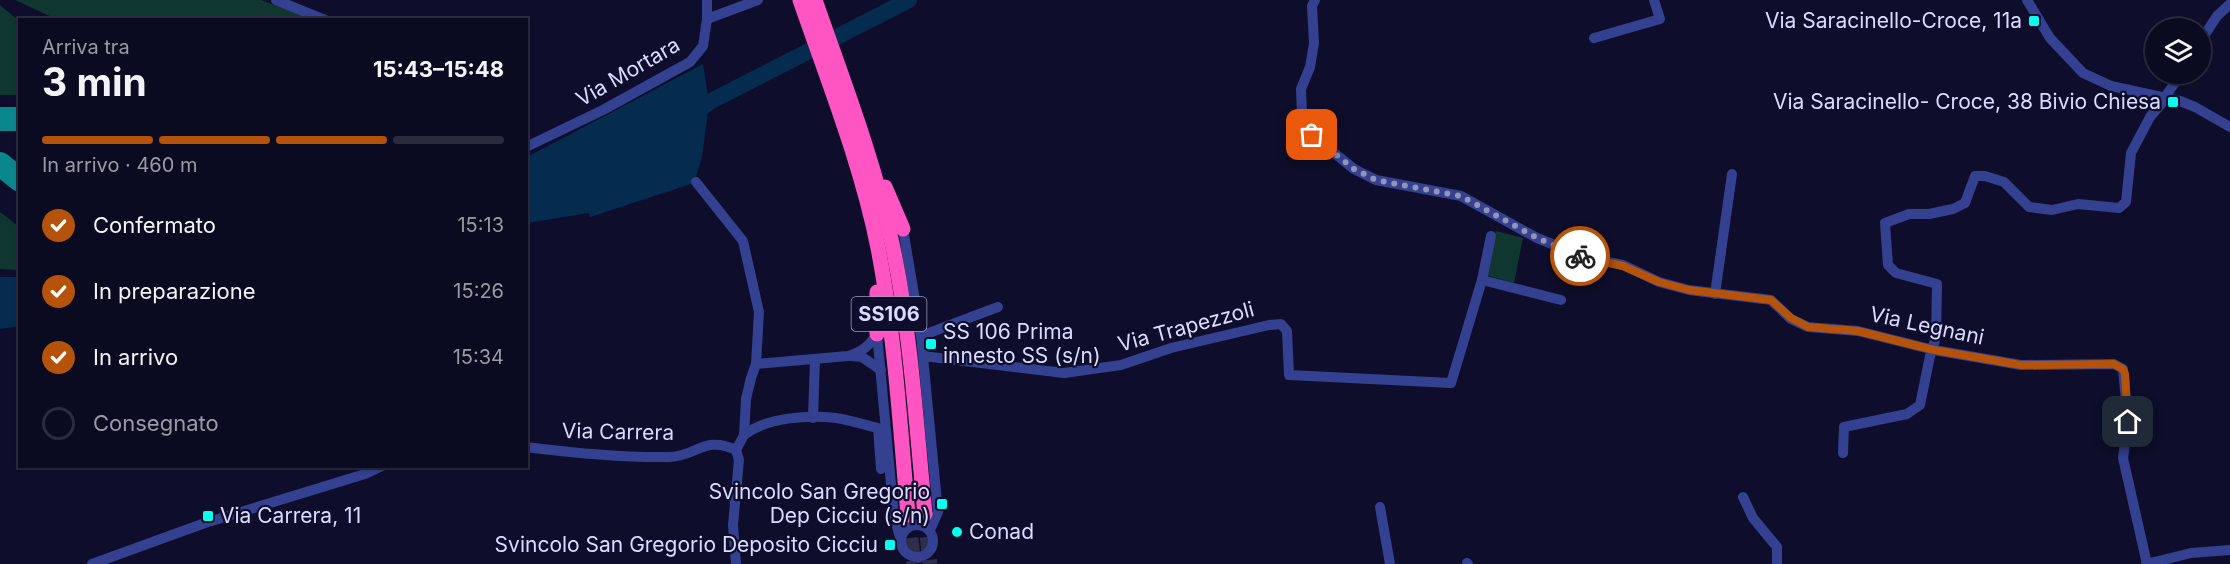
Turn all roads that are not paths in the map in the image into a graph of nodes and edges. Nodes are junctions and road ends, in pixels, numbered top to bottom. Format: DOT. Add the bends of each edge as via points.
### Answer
graph roads {
  1 [pos="276,0"];
  2 [pos="707,0"];
  3 [pos="758,0"];
  4 [pos="1315,0"];
  5 [pos="1654,0"];
  6 [pos="2027,0"];
  7 [pos="805,1"];
  8 [pos="2230,4"];
  9 [pos="320,18"];
  10 [pos="707,19"];
  11 [pos="2211,25"];
  12 [pos="1594,38"];
  13 [pos="2174,84"];
  14 [pos="2166,97"];
  15 [pos="848,116"];
  16 [pos="2230,127"];
  17 [pos="861,133"];
  18 [pos="528,146"];
  19 [pos="1731,174"];
  20 [pos="696,182"];
  21 [pos="903,229"];
  22 [pos="1491,236"];
  23 [pos="878,247"];
  24 [pos="1482,280"];
  25 [pos="1715,294"];
  26 [pos="1561,300"];
  27 [pos="998,308"];
  28 [pos="877,334"];
  29 [pos="921,336"];
  30 [pos="1934,350"];
  31 [pos="848,356"];
  32 [pos="923,356"];
  33 [pos="815,359"];
  34 [pos="756,364"];
  35 [pos="881,370"];
  36 [pos="813,418"];
  37 [pos="744,435"];
  38 [pos="528,447"];
  39 [pos="736,450"];
  40 [pos="1843,453"];
  41 [pos="378,468"];
  42 [pos="881,469"];
  43 [pos="1743,497"];
  44 [pos="1380,507"];
  45 [pos="925,514"];
  46 [pos="908,515"];
  47 [pos="930,530"];
  48 [pos="901,541"];
  49 [pos="2230,550"];
  50 [pos="930,552"];
  51 [pos="906,553"];
  52 [pos="92,564"];
  53 [pos="736,564"];
  54 [pos="900,564"];
  55 [pos="933,564"];
  56 [pos="1390,564"];
  57 [pos="1777,564"];
  58 [pos="2146,564"];
  1 -- 9 [label="street"];
  2 -- 10 [label="street, Via Mortara"];
  3 -- 10 [label="street"];
  4 -- 25 [label="street, Via Legnani" via="1314,43 1301,89 1302,113 1312,135 1354,169 1376,180 1461,196 1537,238 1584,257 1623,266 1659,282"];
  5 -- 12 [label="street" via="1660,19"];
  6 -- 14 [label="street" via="2050,38 2083,73 2111,86"];
  7 -- 15 [label="highway, SS106"];
  8 -- 11 [label="street"];
  10 -- 18 [label="street, Via Mortara" via="703,46 690,62"];
  13 -- 14 [label="street"];
  14 -- 16 [label="street" via="2195,107"];
  14 -- 30 [label="street" via="2131,153 2126,202 2119,208 2078,204 2052,210 2029,207 2004,182 1975,176 1965,203 1929,214 1909,214 1886,223 1888,265 1896,273 1937,284"];
  15 -- 17 [label="highway, SS106"];
  15 -- 23 [label="highway, SS106"];
  17 -- 21 [label="highway"];
  17 -- 45 [label="highway, SS106" via="892,242 904,310"];
  19 -- 25 [label="street"];
  20 -- 34 [label="street" via="743,242 759,312"];
  21 -- 29 [label="street"];
  22 -- 24 [label="street"];
  23 -- 28 [label="highway"];
  23 -- 46 [label="highway, SS106" via="889,318"];
  24 -- 26 [label="street"];
  24 -- 32 [label="street, Via Trapezzoli" via="1451,383 1289,375 1287,331 1281,324 1171,348 1121,365 1064,373"];
  25 -- 30 [label="street, Via Legnani" via="1771,300 1808,327 1858,331"];
  27 -- 29 [label="street"];
  28 -- 31 [label="street" via="859,353"];
  28 -- 35 [label="street"];
  29 -- 32 [label="street"];
  30 -- 40 [label="street" via="1920,405 1907,414 1844,427"];
  30 -- 58 [label="street, Via Legnani" via="2021,365 2114,364 2123,369 2128,422 2123,458"];
  31 -- 33 [label="street"];
  31 -- 35 [label="street" via="862,357"];
  32 -- 47 [label="street" via="938,512"];
  33 -- 34 [label="street"];
  33 -- 36 [label="street"];
  34 -- 37 [label="street" via="746,399"];
  35 -- 48 [label="street" via="894,516"];
  36 -- 37 [label="street" via="762,425"];
  36 -- 42 [label="street" via="838,418 878,429"];
  37 -- 39 [label="street"];
  38 -- 39 [label="street, Via Carrera" via="673,457 713,443"];
  39 -- 53 [label="street"];
  41 -- 52 [label="street" via="204,523"];
  43 -- 57 [label="street" via="1753,518 1777,547"];
  44 -- 56 [label="street"];
  47 -- 48 [label="street" via="921,525 911,526 903,532"];
  47 -- 50 [label="street" via="934,541"];
  48 -- 51 [label="street"];
  49 -- 58 [label="street" via="2191,553"];
  50 -- 51 [label="street" via="915,557"];
  50 -- 55 [label="street"];
  51 -- 54 [label="street"];
}
